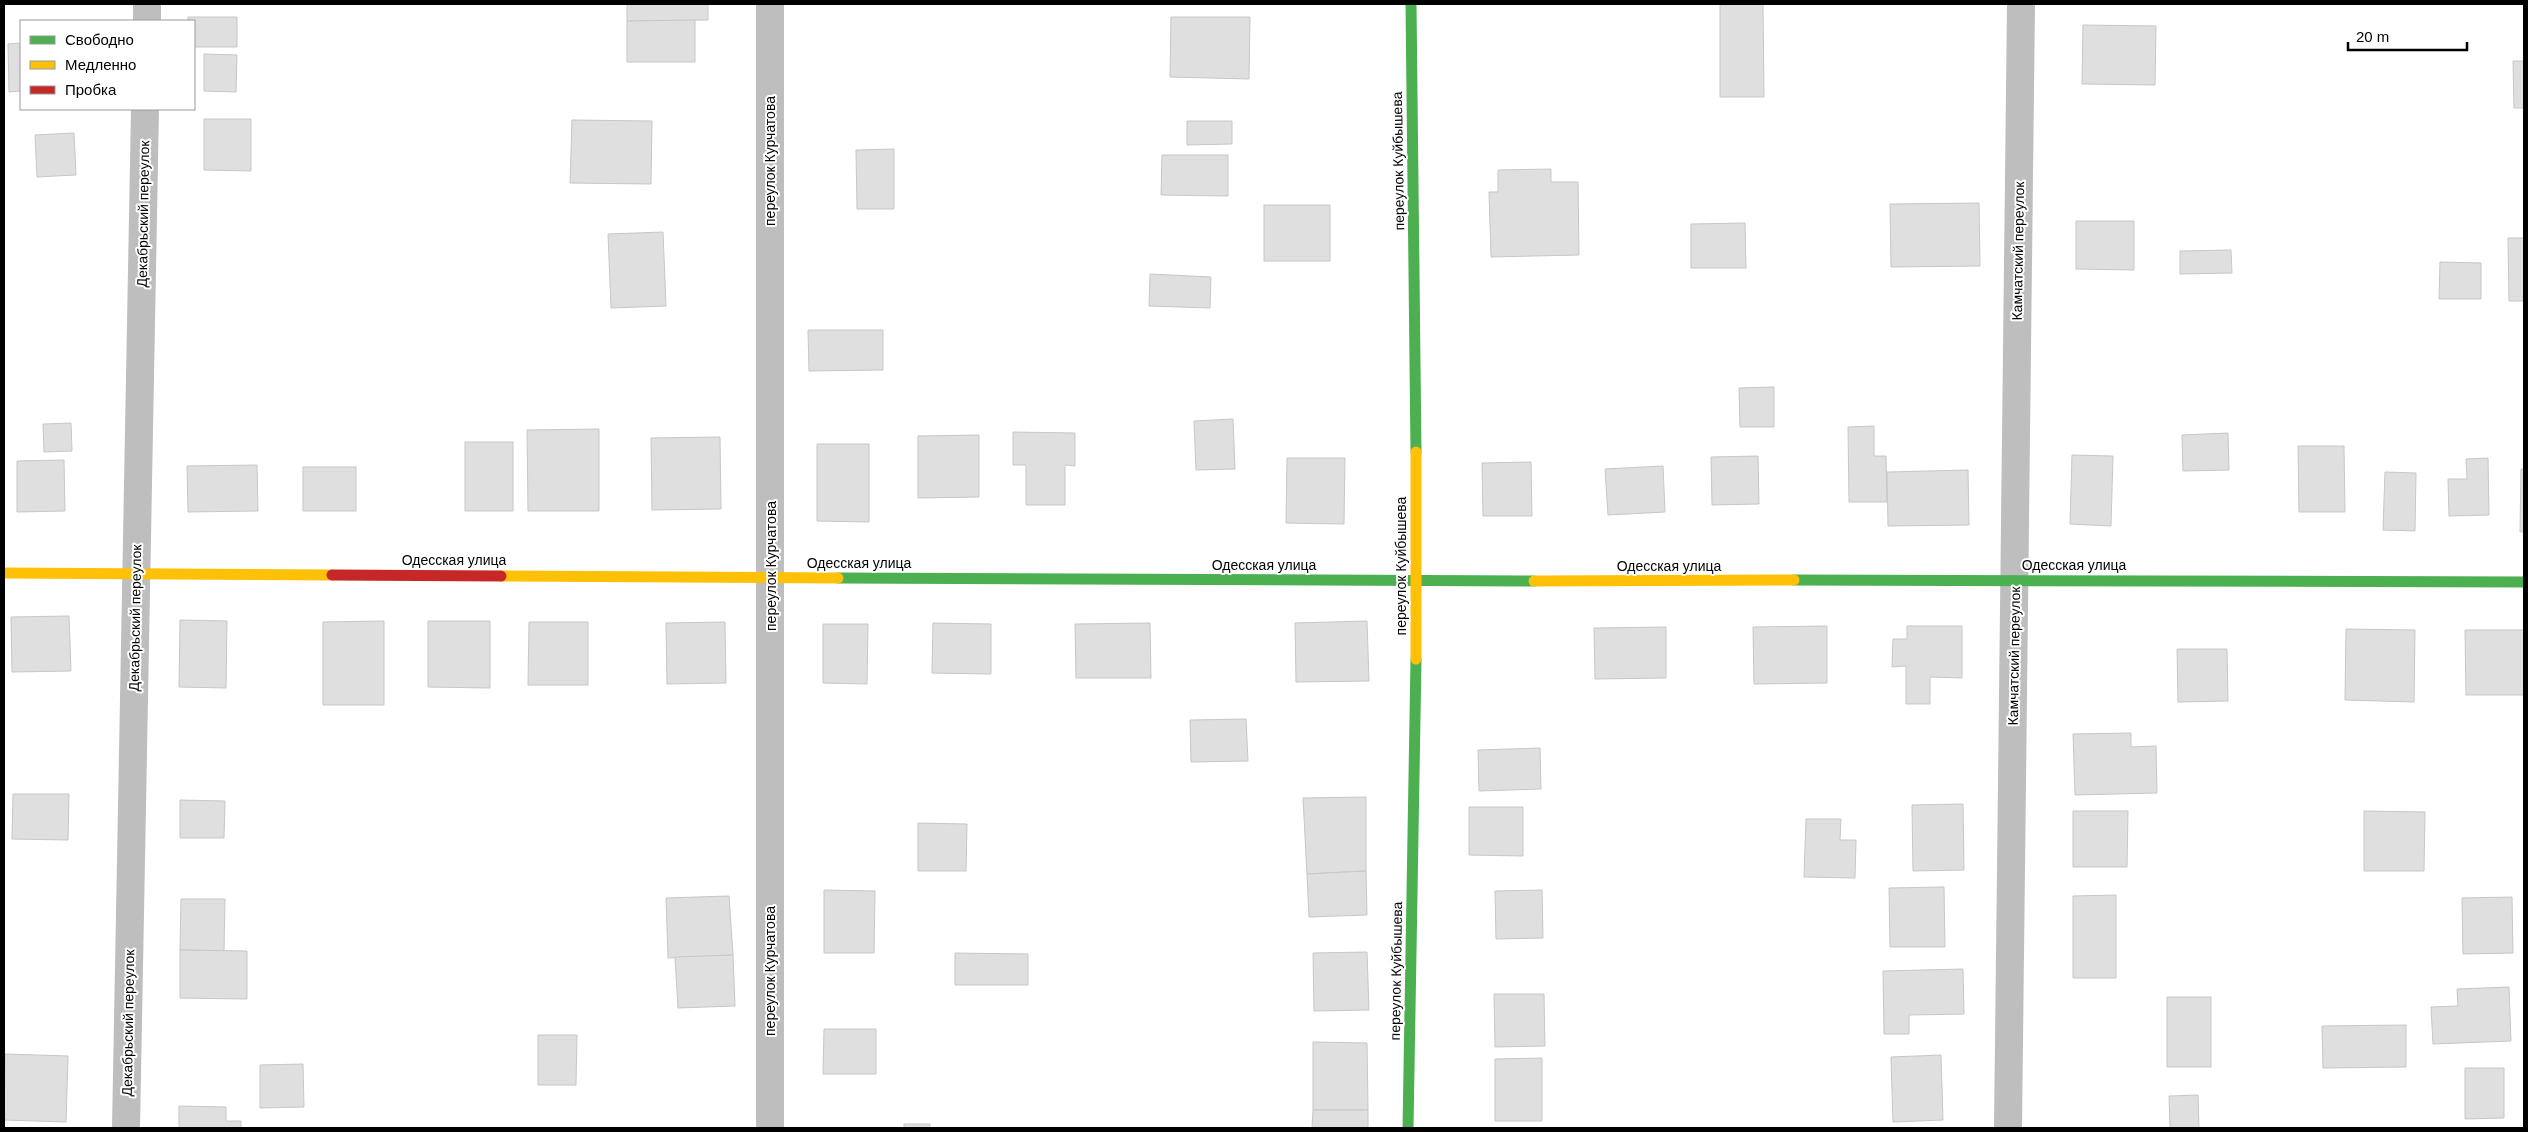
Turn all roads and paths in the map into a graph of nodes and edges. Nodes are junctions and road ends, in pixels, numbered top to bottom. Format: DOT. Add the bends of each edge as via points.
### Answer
graph roads {
  1 [pos="147,4"];
  2 [pos="770,4"];
  3 [pos="1411,4"];
  4 [pos="2021,4"];
  5 [pos="147,20"];
  6 [pos="145,110"];
  7 [pos="4,573"];
  8 [pos="136,573"];
  9 [pos="771,577"];
  10 [pos="2015,580"];
  11 [pos="1417,581"];
  12 [pos="2524,582"];
  13 [pos="126,1128"];
  14 [pos="770,1128"];
  15 [pos="1408,1128"];
  16 [pos="2008,1128"];
  1 -- 5 [label="street"];
  2 -- 9 [label="street, переулок Курчатова"];
  3 -- 11 [label="street, переулок Куйбышева"];
  4 -- 10 [label="street, Камчатский переулок"];
  6 -- 8 [label="street, Декабрьский переулок"];
  7 -- 8 [label="street, Одесская улица"];
  8 -- 9 [label="street, Одесская улица"];
  8 -- 13 [label="street, Декабрьский переулок"];
  9 -- 11 [label="street, Одесская улица"];
  9 -- 14 [label="street, переулок Курчатова"];
  10 -- 11 [label="street, Одесская улица"];
  10 -- 12 [label="street, Одесская улица"];
  10 -- 16 [label="street, Камчатский переулок"];
  11 -- 15 [label="street, переулок Куйбышева"];
}
